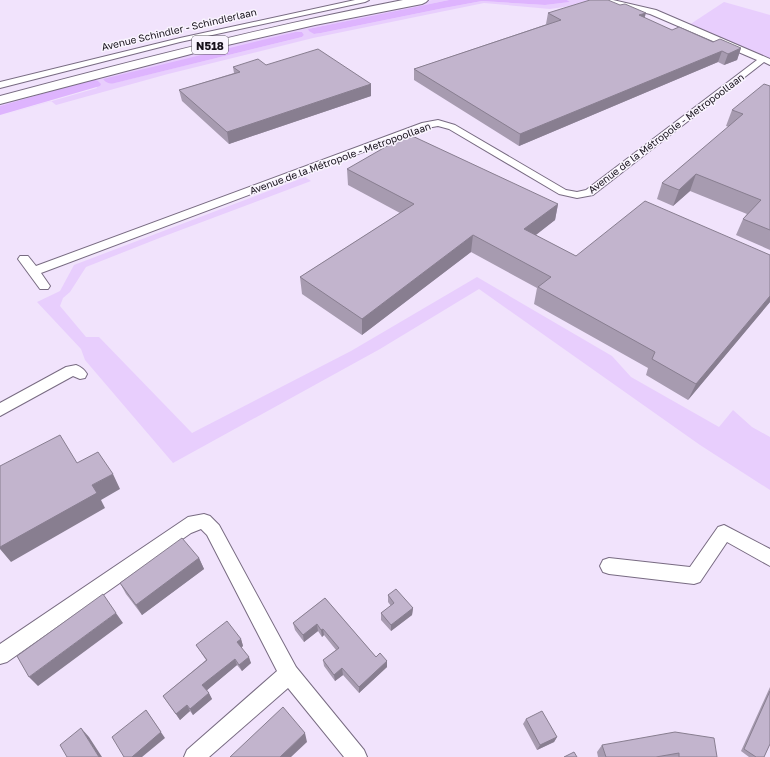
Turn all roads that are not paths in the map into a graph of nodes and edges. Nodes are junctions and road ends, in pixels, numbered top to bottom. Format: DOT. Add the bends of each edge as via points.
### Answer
graph roads {
  1 [pos="365,0"];
  2 [pos="422,0"];
  3 [pos="604,0"];
  4 [pos="613,0"];
  5 [pos="627,6"];
  6 [pos="767,60"];
  7 [pos="0,85"];
  8 [pos="0,100"];
  9 [pos="24,259"];
  10 [pos="34,271"];
  11 [pos="44,286"];
  12 [pos="80,374"];
  13 [pos="0,410"];
  14 [pos="770,558"];
  15 [pos="609,566"];
  16 [pos="0,655"];
  17 [pos="289,674"];
  18 [pos="194,757"];
  19 [pos="357,757"];
  1 -- 7 [label="street, Avenue Schindler - Schindlerlaan" via="180,40"];
  2 -- 8 [label="highway, N518" via="211,45"];
  3 -- 5 [label="street"];
  4 -- 5 [label="street"];
  5 -- 6 [label="street" via="653,12"];
  6 -- 10 [label="street, Avenue de la Métropole - Metropoollaan" via="588,193 577,195 563,192 452,127 438,123 425,125"];
  9 -- 10 [label="street"];
  10 -- 11 [label="street"];
  12 -- 13 [label="street" via="76,370 71,371"];
  14 -- 15 [label="street" via="724,532 694,576"];
  16 -- 17 [label="street" via="184,528 194,522 204,522 213,530"];
  17 -- 18 [label="street"];
  17 -- 19 [label="street"];
}
